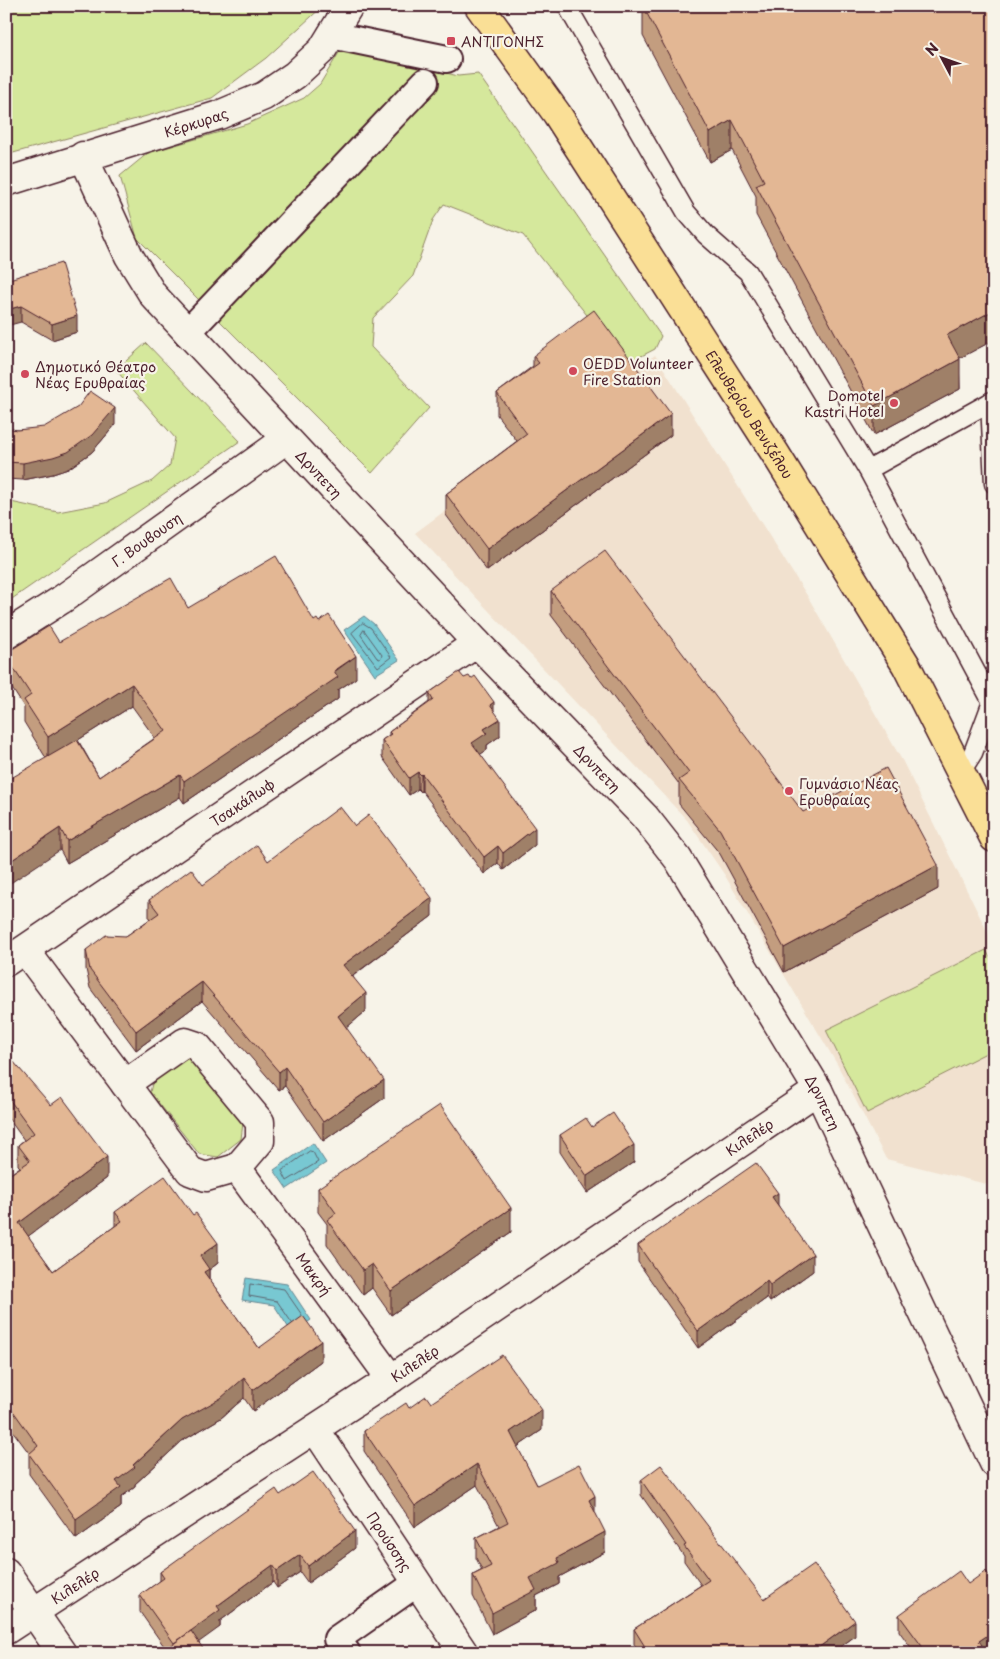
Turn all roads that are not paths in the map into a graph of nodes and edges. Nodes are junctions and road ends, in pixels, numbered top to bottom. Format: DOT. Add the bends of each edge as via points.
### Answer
graph roads {
  1 [pos="349,6"];
  2 [pos="479,6"];
  3 [pos="567,6"];
  4 [pos="331,35"];
  5 [pos="447,60"];
  6 [pos="425,82"];
  7 [pos="83,156"];
  8 [pos="6,182"];
  9 [pos="187,333"];
  10 [pos="992,401"];
  11 [pos="285,440"];
  12 [pos="868,470"];
  13 [pos="994,484"];
  14 [pos="6,635"];
  15 [pos="477,643"];
  16 [pos="993,700"];
  17 [pos="961,772"];
  18 [pos="991,823"];
  19 [pos="16,956"];
  20 [pos="125,1084"];
  21 [pos="818,1090"];
  22 [pos="237,1168"];
  23 [pos="391,1379"];
  24 [pos="315,1429"];
  25 [pos="994,1463"];
  26 [pos="6,1572"];
  27 [pos="417,1583"];
  28 [pos="34,1612"];
  29 [pos="6,1630"];
  30 [pos="62,1653"];
  31 [pos="347,1653"];
  32 [pos="464,1653"];
  1 -- 4 [label="street, Κέρκυρας"];
  2 -- 17 [label="main road, Ελευθερίου Βενιζέλου" via="557,114 775,453 906,665"];
  3 -- 12 [label="lane" via="686,212 706,235 748,272"];
  4 -- 5 [label="street"];
  4 -- 7 [label="street, Κέρκυρας" via="322,50 295,75 264,96 219,115"];
  6 -- 9 [label="street"];
  7 -- 8 [label="street, Κέρκυρας"];
  7 -- 9 [label="street, Δρνπετη" via="129,256 153,295"];
  9 -- 11 [label="street, Δρνπετη"];
  10 -- 12 [label="lane"];
  10 -- 13 [label="lane"];
  11 -- 14 [label="street, Γ. Βουβουση" via="61,600"];
  11 -- 15 [label="street, Δρνπετη"];
  12 -- 16 [label="lane"];
  15 -- 19 [label="street, Τσακάλωφ"];
  15 -- 21 [label="street, Δρνπετη" via="645,817 678,859"];
  16 -- 17 [label="lane" via="973,752"];
  17 -- 18 [label="main road, Ελευθερίου Βενιζέλου"];
  19 -- 20 [label="street"];
  20 -- 22 [label="street" via="190,1171 206,1177"];
  20 -- 22 [label="street" via="184,1042 198,1046 260,1122 260,1141"];
  21 -- 23 [label="street, Κιλελέρ"];
  21 -- 25 [label="street, Δρνπετη"];
  22 -- 23 [label="street, Μακρή"];
  23 -- 24 [label="street, Κιλελέρ"];
  24 -- 27 [label="street, Προύσσης"];
  24 -- 28 [label="street, Κιλελέρ"];
  26 -- 28 [label="street"];
  27 -- 31 [label="street" via="337,1639"];
  27 -- 32 [label="street, Προύσσης"];
  28 -- 29 [label="street, Κιλελέρ"];
  28 -- 30 [label="street"];
}
